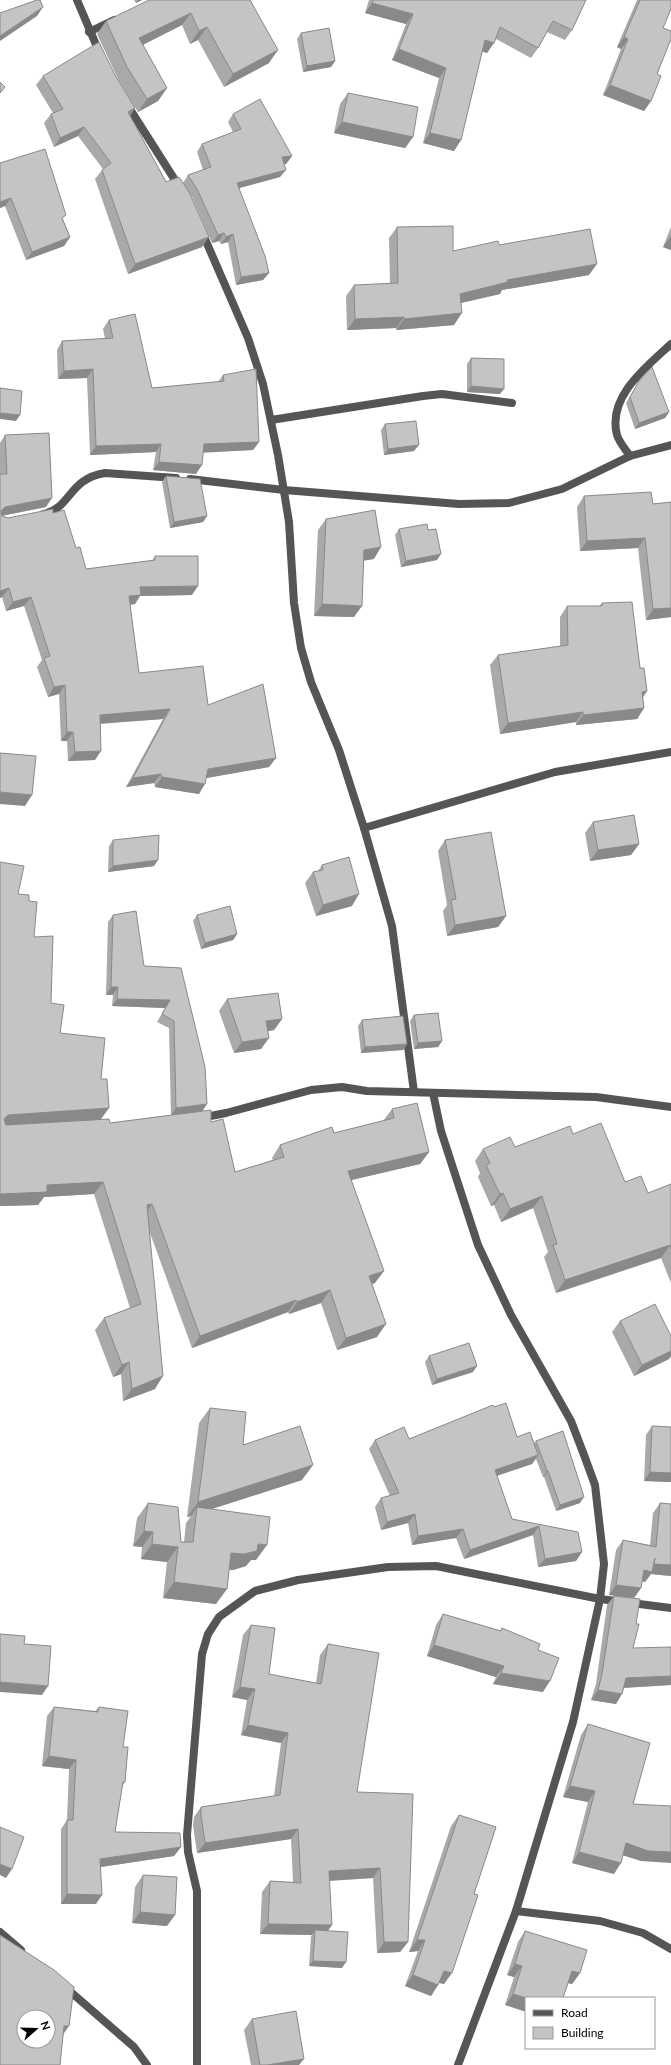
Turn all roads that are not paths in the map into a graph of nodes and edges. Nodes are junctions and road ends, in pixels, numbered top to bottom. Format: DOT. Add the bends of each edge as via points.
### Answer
graph roads {
  1 [pos="77,0"];
  2 [pos="125,14"];
  3 [pos="89,32"];
  4 [pos="103,61"];
  5 [pos="121,95"];
  6 [pos="183,193"];
  7 [pos="197,221"];
  8 [pos="671,344"];
  9 [pos="512,403"];
  10 [pos="271,420"];
  11 [pos="671,445"];
  12 [pos="630,456"];
  13 [pos="284,490"];
  14 [pos="34,516"];
  15 [pos="671,752"];
  16 [pos="364,828"];
  17 [pos="414,1092"];
  18 [pos="433,1093"];
  19 [pos="671,1107"];
  20 [pos="191,1119"];
  21 [pos="600,1599"];
  22 [pos="671,1608"];
  23 [pos="516,1911"];
  24 [pos="0,1932"];
  25 [pos="671,1949"];
  26 [pos="29,1957"];
  27 [pos="58,1982"];
  28 [pos="147,2065"];
  29 [pos="197,2065"];
  30 [pos="458,2065"];
  1 -- 3 [label="street"];
  2 -- 3 [label="street"];
  3 -- 4 [label="street"];
  5 -- 6 [label="street"];
  7 -- 10 [label="street" via="248,338 263,384"];
  8 -- 12 [label="street" via="648,365 618,402 615,420 618,436"];
  9 -- 10 [label="street" via="442,394"];
  10 -- 13 [label="street"];
  11 -- 12 [label="street"];
  12 -- 13 [label="street" via="562,489 509,503 459,504"];
  13 -- 14 [label="street" via="207,480 105,473 84,480 57,508"];
  13 -- 16 [label="street" via="289,522 294,602 301,648 311,682 339,750"];
  15 -- 16 [label="street" via="555,772"];
  16 -- 17 [label="street" via="392,926"];
  17 -- 18 [label="street"];
  17 -- 20 [label="street" via="367,1091 342,1087 312,1090 226,1113"];
  18 -- 19 [label="street" via="596,1097"];
  18 -- 21 [label="street" via="441,1131 478,1245 511,1315 571,1421 595,1485 604,1564"];
  21 -- 22 [label="street"];
  21 -- 23 [label="street" via="573,1722"];
  21 -- 29 [label="street" via="436,1566 388,1567 298,1580 255,1591 219,1618 208,1634 202,1654 187,1836 197,1891"];
  23 -- 25 [label="street" via="600,1921 643,1934"];
  23 -- 30 [label="street"];
  24 -- 26 [label="street"];
  27 -- 28 [label="street" via="134,2047"];
}
